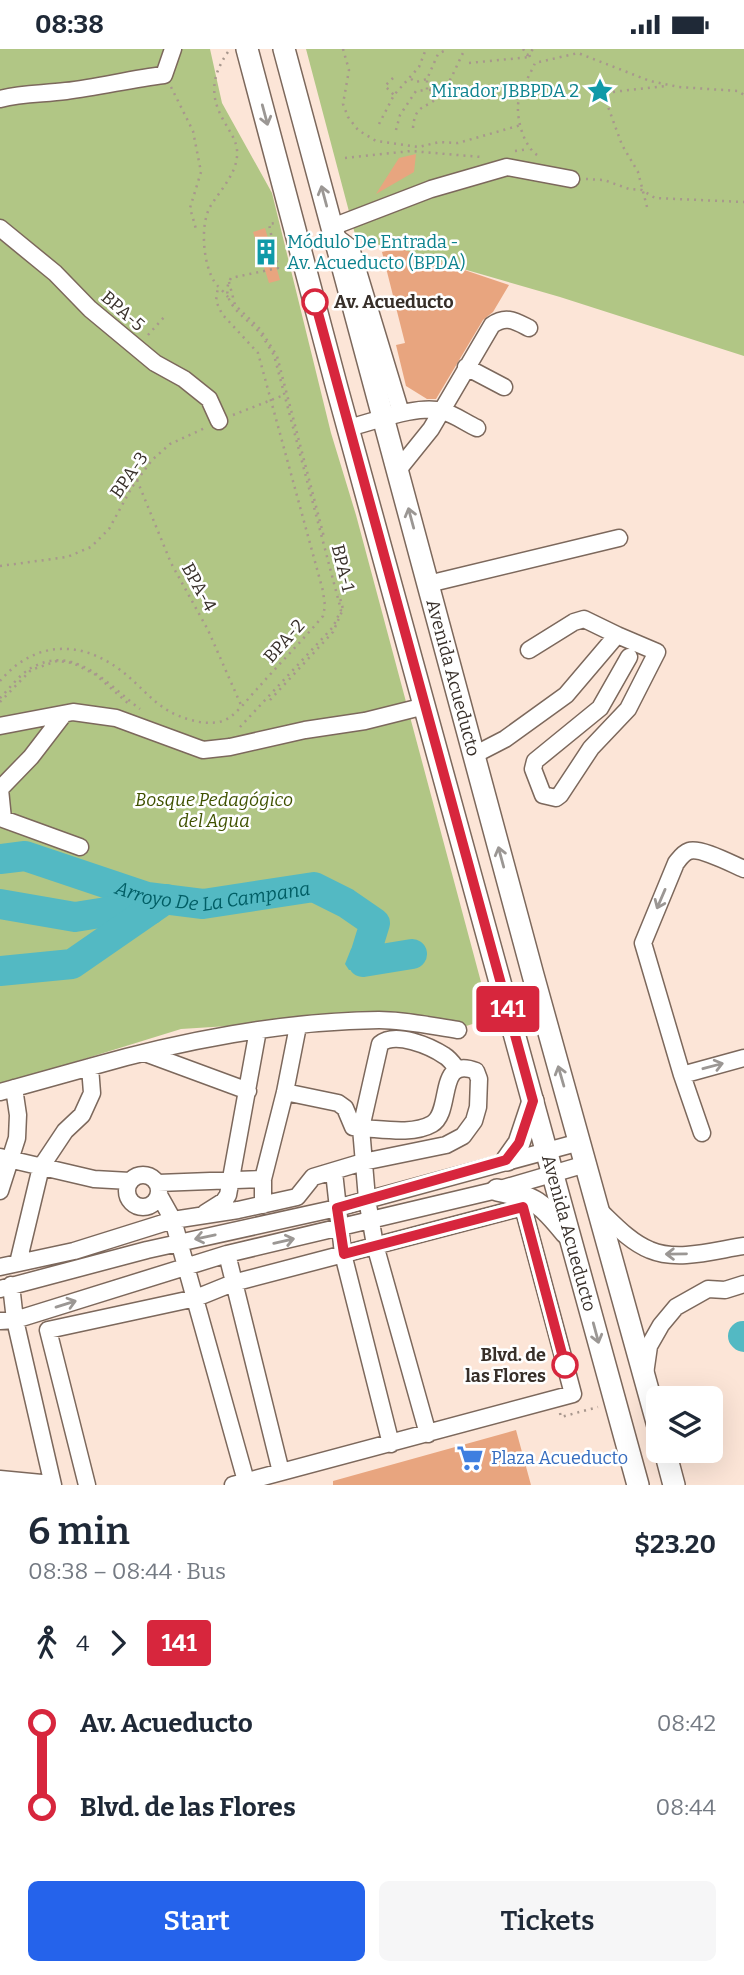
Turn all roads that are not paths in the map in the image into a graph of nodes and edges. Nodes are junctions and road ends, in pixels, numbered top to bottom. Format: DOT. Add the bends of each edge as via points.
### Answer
graph roads {
  1 [pos="173,49"];
  2 [pos="247,49"];
  3 [pos="284,49"];
  4 [pos="0,99"];
  5 [pos="571,179"];
  6 [pos="0,228"];
  7 [pos="334,232"];
  8 [pos="529,328"];
  9 [pos="466,366"];
  10 [pos="373,381"];
  11 [pos="504,387"];
  12 [pos="337,389"];
  13 [pos="441,411"];
  14 [pos="392,417"];
  15 [pos="219,421"];
  16 [pos="348,428"];
  17 [pos="477,428"];
  18 [pos="398,470"];
  19 [pos="619,538"];
  20 [pos="428,584"];
  21 [pos="617,635"];
  22 [pos="529,650"];
  23 [pos="629,657"];
  24 [pos="425,706"];
  25 [pos="64,714"];
  26 [pos="588,718"];
  27 [pos="0,726"];
  28 [pos="598,739"];
  29 [pos="474,755"];
  30 [pos="8,824"];
  31 [pos="80,847"];
  32 [pos="744,869"];
  33 [pos="298,1026"];
  34 [pos="258,1030"];
  35 [pos="458,1030"];
  36 [pos="144,1052"];
  37 [pos="744,1058"];
  38 [pos="90,1067"];
  39 [pos="457,1069"];
  40 [pos="682,1075"];
  41 [pos="7,1090"];
  42 [pos="248,1091"];
  43 [pos="285,1092"];
  44 [pos="533,1101"];
  45 [pos="430,1125"];
  46 [pos="361,1128"];
  47 [pos="702,1133"];
  48 [pos="580,1142"];
  49 [pos="446,1145"];
  50 [pos="547,1150"];
  51 [pos="5,1159"];
  52 [pos="506,1160"];
  53 [pos="363,1162"];
  54 [pos="586,1164"];
  55 [pos="41,1167"];
  56 [pos="334,1172"];
  57 [pos="553,1172"];
  58 [pos="263,1179"];
  59 [pos="130,1181"];
  60 [pos="230,1182"];
  61 [pos="158,1189"];
  62 [pos="497,1190"];
  63 [pos="0,1191"];
  64 [pos="367,1199"];
  65 [pos="262,1205"];
  66 [pos="139,1207"];
  67 [pos="337,1208"];
  68 [pos="598,1209"];
  69 [pos="200,1217"];
  70 [pos="173,1220"];
  71 [pos="370,1221"];
  72 [pos="339,1228"];
  73 [pos="141,1231"];
  74 [pos="570,1238"];
  75 [pos="180,1242"];
  76 [pos="375,1245"];
  77 [pos="744,1246"];
  78 [pos="146,1250"];
  79 [pos="227,1254"];
  80 [pos="344,1254"];
  81 [pos="18,1263"];
  82 [pos="187,1266"];
  83 [pos="0,1267"];
  84 [pos="744,1273"];
  85 [pos="151,1277"];
  86 [pos="233,1283"];
  87 [pos="744,1284"];
  88 [pos="5,1287"];
  89 [pos="708,1289"];
  90 [pos="196,1298"];
  91 [pos="8,1320"];
  92 [pos="48,1329"];
  93 [pos="19,1337"];
  94 [pos="644,1376"];
  95 [pos="647,1386"];
  96 [pos="428,1434"];
  97 [pos="391,1444"];
  98 [pos="668,1463"];
  99 [pos="281,1472"];
  100 [pos="0,1479"];
  101 [pos="240,1483"];
  102 [pos="52,1485"];
  103 [pos="87,1485"];
  104 [pos="638,1485"];
  105 [pos="674,1485"];
  1 -- 4 [label="street" via="164,75"];
  2 -- 12 [label="main road, Avenida Acueducto, one-way"];
  7 -- 3 [label="main road, Avenida Acueducto, one-way"];
  5 -- 7 [label="street" via="507,167 430,189"];
  6 -- 15 [label="street, BPA-5" via="136,348 209,400"];
  7 -- 10 [label="main road, Avenida Acueducto"];
  7 -- 14 [label="street" via="351,248"];
  8 -- 9 [label="street" via="500,319"];
  9 -- 11 [label="street"];
  9 -- 13 [label="street"];
  10 -- 12 [label="main road"];
  10 -- 14 [label="main road, Avenida Acueducto"];
  12 -- 16 [label="main road, Avenida Acueducto"];
  13 -- 14 [label="street" via="413,410"];
  13 -- 17 [label="street"];
  13 -- 18 [label="street"];
  14 -- 16 [label="street"];
  14 -- 18 [label="main road, Avenida Acueducto"];
  16 -- 24 [label="main road, Avenida Acueducto"];
  20 -- 18 [label="main road, Avenida Acueducto, one-way"];
  19 -- 20 [label="street"];
  20 -- 29 [label="main road, Avenida Acueducto"];
  21 -- 22 [label="street" via="584,619"];
  21 -- 28 [label="street" via="657,652 628,709"];
  21 -- 29 [label="street" via="566,695 505,739"];
  23 -- 26 [label="street" via="600,708"];
  24 -- 25 [label="street" via="203,751 116,718"];
  24 -- 44 [label="main road, Avenida Acueducto"];
  25 -- 27 [label="street"];
  25 -- 30 [label="street" via="0,789 3,819"];
  26 -- 28 [label="street"];
  26 -- 28 [label="street" via="535,761 533,769 543,795 560,795"];
  48 -- 29 [label="main road, Avenida Acueducto, one-way"];
  30 -- 31 [label="street"];
  32 -- 40 [label="street, one-way" via="700,851 691,849 684,854 676,863 643,943"];
  33 -- 34 [label="street"];
  33 -- 35 [label="street" via="379,1020"];
  33 -- 43 [label="street"];
  34 -- 36 [label="street"];
  34 -- 42 [label="street"];
  36 -- 38 [label="street"];
  36 -- 42 [label="street"];
  40 -- 37 [label="street, one-way"];
  38 -- 41 [label="street"];
  38 -- 55 [label="street" via="92,1093 82,1115"];
  39 -- 45 [label="street" via="438,1119"];
  39 -- 46 [label="street" via="425,1046 386,1038 380,1044"];
  39 -- 49 [label="street" via="476,1071 478,1107 463,1136"];
  40 -- 47 [label="street"];
  41 -- 51 [label="street" via="18,1115 17,1138"];
  42 -- 60 [label="street"];
  43 -- 46 [label="street" via="338,1103 353,1127"];
  43 -- 58 [label="street"];
  44 -- 50 [label="main road, Avenida Acueducto"];
  44 -- 52 [label="main road" via="519,1143"];
  45 -- 46 [label="street" via="413,1130"];
  45 -- 49 [label="street"];
  46 -- 53 [label="street"];
  48 -- 50 [label="street"];
  48 -- 54 [label="main road, Avenida Acueducto"];
  49 -- 53 [label="street"];
  50 -- 52 [label="street"];
  50 -- 57 [label="main road, Avenida Acueducto"];
  51 -- 55 [label="street"];
  51 -- 63 [label="street"];
  52 -- 64 [label="street"];
  53 -- 56 [label="street"];
  53 -- 64 [label="street"];
  54 -- 57 [label="street"];
  54 -- 68 [label="main road, Avenida Acueducto"];
  55 -- 59 [label="street" via="94,1179"];
  55 -- 81 [label="street"];
  56 -- 65 [label="street" via="313,1177 297,1197"];
  56 -- 67 [label="street"];
  57 -- 62 [label="street"];
  57 -- 74 [label="main road, Avenida Acueducto"];
  58 -- 60 [label="street"];
  58 -- 65 [label="street"];
  59 -- 61 [label="street" via="148,1175"];
  59 -- 66 [label="street" via="127,1193"];
  60 -- 61 [label="street" via="186,1181"];
  60 -- 69 [label="street" via="223,1201"];
  61 -- 66 [label="street" via="151,1205"];
  61 -- 70 [label="street"];
  62 -- 71 [label="street"];
  62 -- 74 [label="main road" via="527,1196 545,1207"];
  64 -- 67 [label="street"];
  64 -- 71 [label="street"];
  65 -- 69 [label="street"];
  66 -- 73 [label="street"];
  67 -- 72 [label="street"];
  67 -- 75 [label="street, one-way"];
  77 -- 68 [label="street, one-way" via="666,1255 638,1244"];
  68 -- 94 [label="main road, Avenida Acueducto"];
  69 -- 70 [label="street"];
  70 -- 73 [label="street"];
  70 -- 75 [label="street"];
  71 -- 72 [label="street"];
  71 -- 76 [label="street"];
  79 -- 72 [label="street, one-way"];
  72 -- 80 [label="street"];
  73 -- 78 [label="street"];
  73 -- 81 [label="street"];
  74 -- 104 [label="main road, Avenida Acueducto, one-way"];
  75 -- 78 [label="street"];
  75 -- 82 [label="street"];
  76 -- 80 [label="street"];
  76 -- 96 [label="street"];
  76 -- 96 [label="street" via="523,1207 573,1394"];
  78 -- 85 [label="street"];
  78 -- 88 [label="street"];
  79 -- 82 [label="street"];
  79 -- 86 [label="street"];
  80 -- 86 [label="street"];
  80 -- 97 [label="street"];
  81 -- 83 [label="street"];
  82 -- 85 [label="street"];
  82 -- 90 [label="street"];
  84 -- 89 [label="street" via="719,1279"];
  91 -- 85 [label="street, one-way"];
  86 -- 90 [label="street"];
  86 -- 99 [label="street"];
  87 -- 89 [label="street"];
  88 -- 91 [label="street"];
  89 -- 94 [label="street" via="676,1307 661,1325 649,1346"];
  90 -- 92 [label="street"];
  90 -- 101 [label="street"];
  91 -- 93 [label="street"];
  92 -- 93 [label="street"];
  92 -- 103 [label="street"];
  93 -- 102 [label="street"];
  94 -- 95 [label="main road, Avenida Acueducto"];
  96 -- 97 [label="street"];
  97 -- 99 [label="street"];
  98 -- 105 [label="main road"];
  99 -- 101 [label="street"];
  100 -- 102 [label="street"];
}
